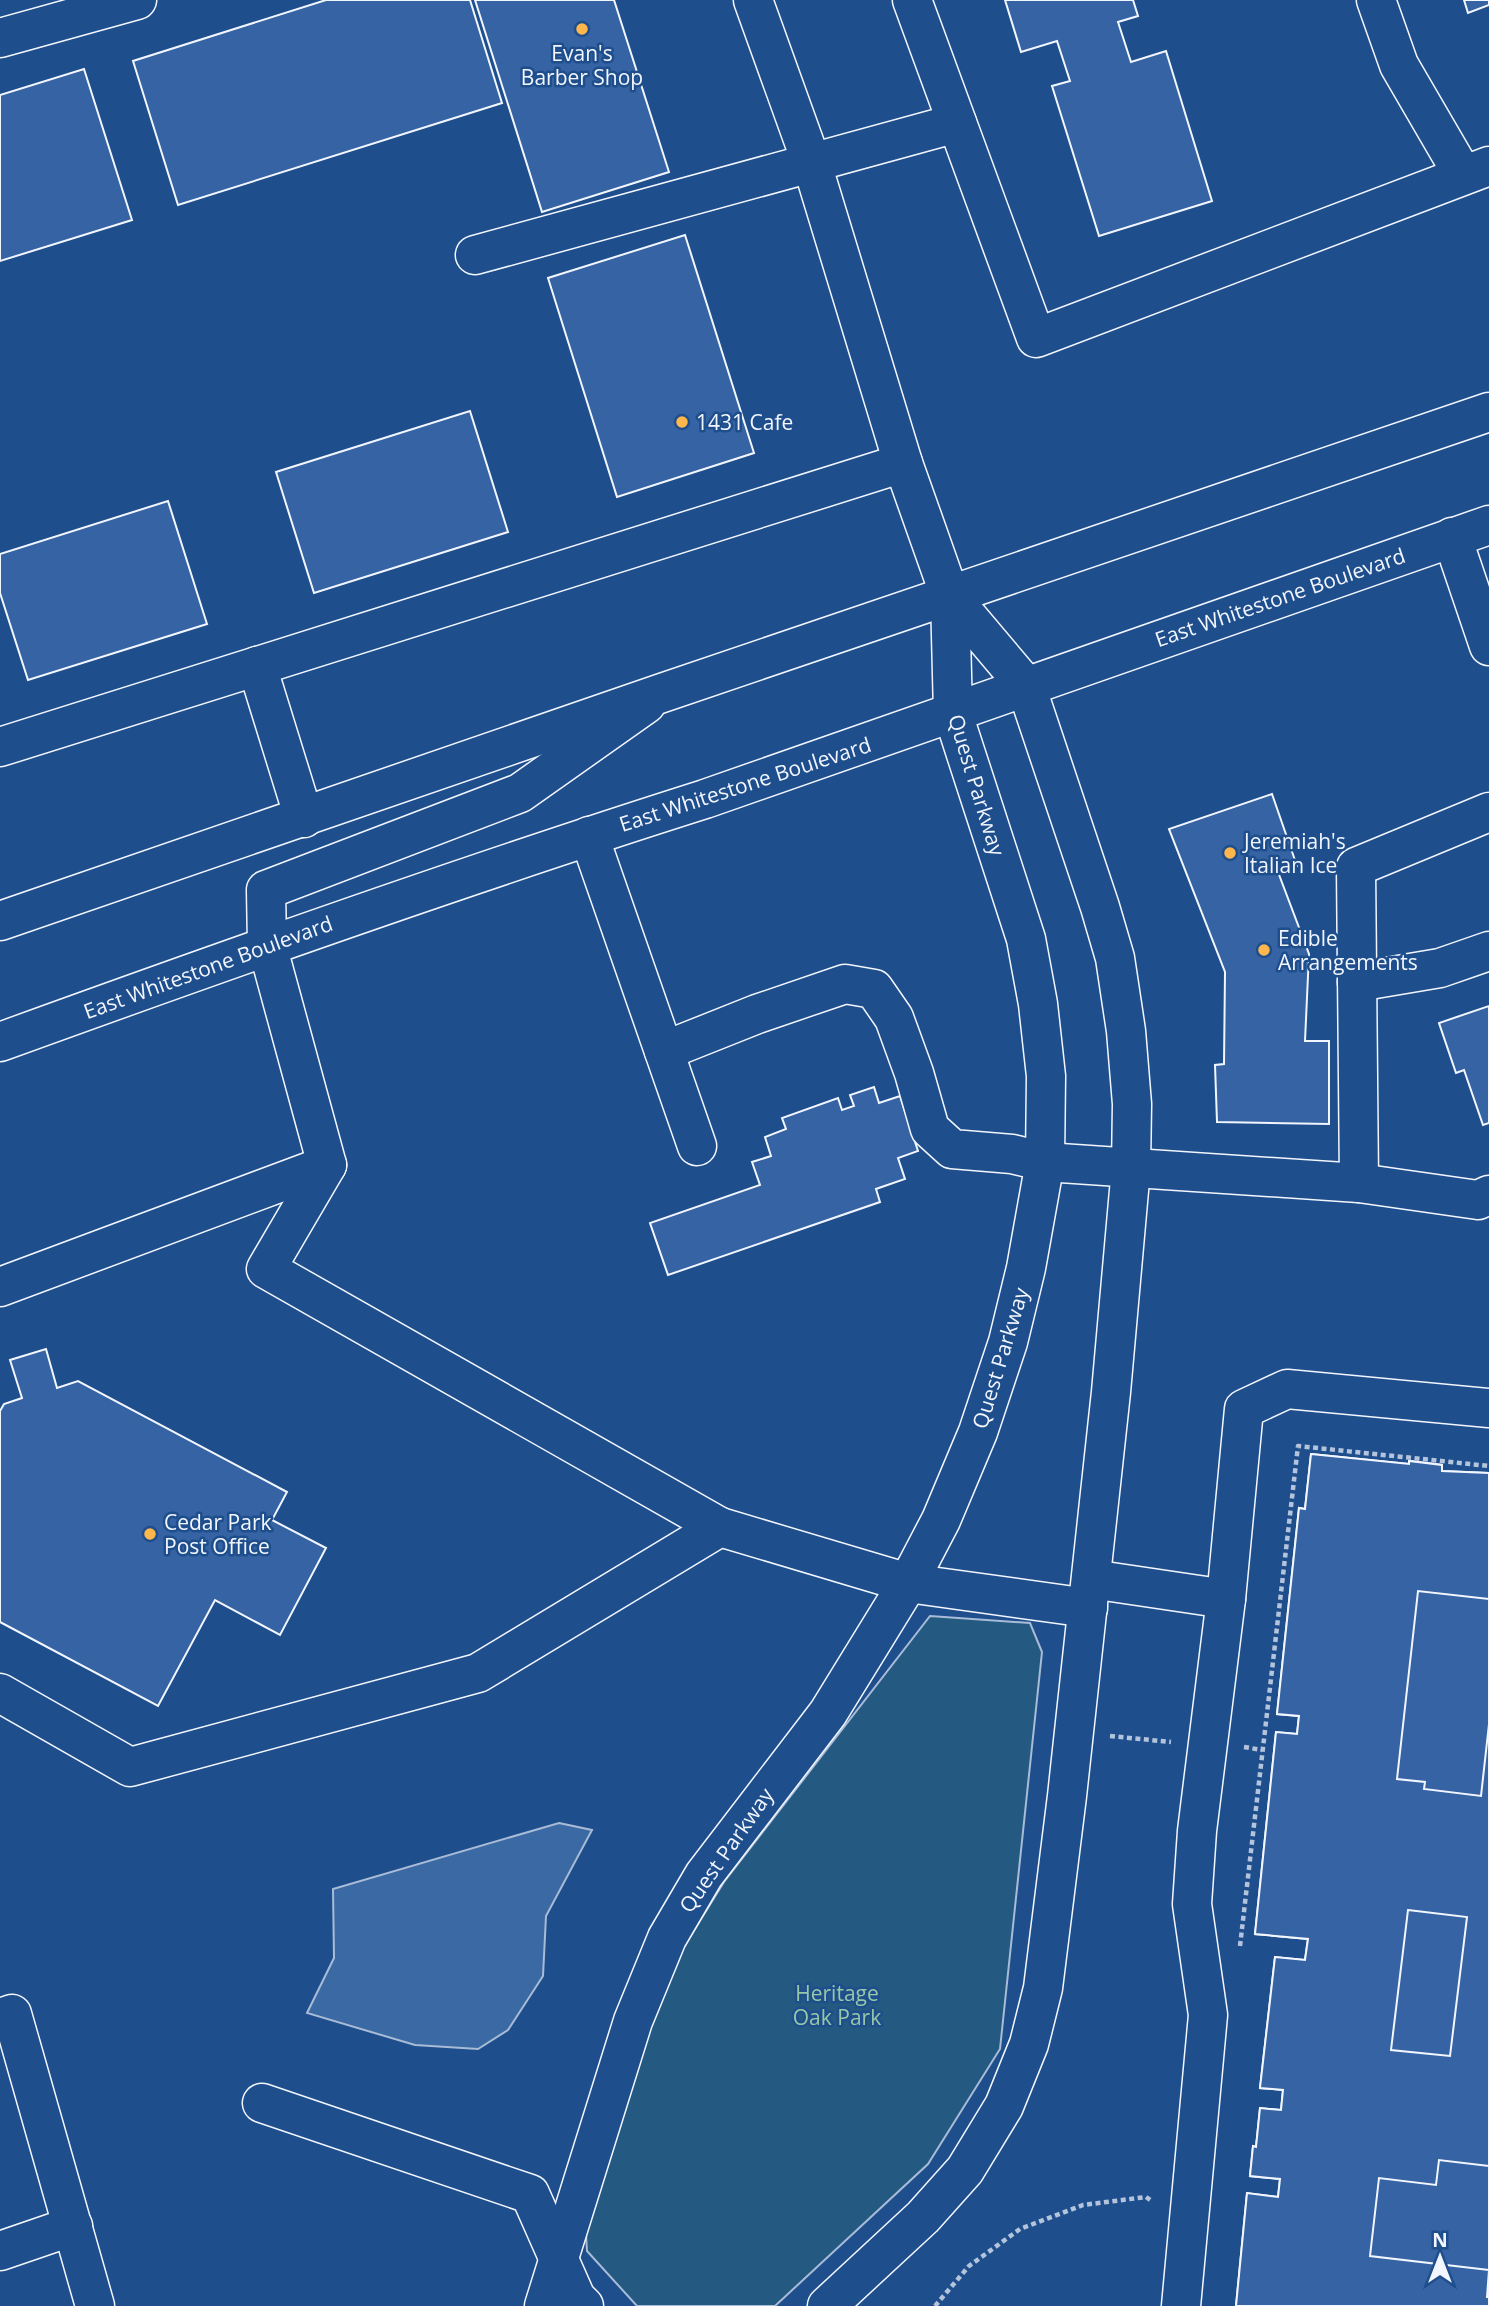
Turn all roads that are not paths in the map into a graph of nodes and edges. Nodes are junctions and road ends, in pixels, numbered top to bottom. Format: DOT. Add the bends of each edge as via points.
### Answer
graph roads {
  1 [pos="137,0"];
  2 [pos="753,0"];
  3 [pos="912,0"];
  4 [pos="1376,0"];
  5 [pos="0,38"];
  6 [pos="957,122"];
  7 [pos="812,164"];
  8 [pos="1476,170"];
  9 [pos="475,255"];
  10 [pos="1489,412"];
  11 [pos="903,463"];
  12 [pos="1489,525"];
  13 [pos="1452,537"];
  14 [pos="950,596"];
  15 [pos="1489,646"];
  16 [pos="257,666"];
  17 [pos="1026,687"];
  18 [pos="662,693"];
  19 [pos="953,714"];
  20 [pos="0,747"];
  21 [pos="1489,812"];
  22 [pos="304,818"];
  23 [pos="589,836"];
  24 [pos="0,921"];
  25 [pos="267,945"];
  26 [pos="1489,951"];
  27 [pos="1357,982"];
  28 [pos="0,1042"];
  29 [pos="664,1051"];
  30 [pos="697,1146"];
  31 [pos="1045,1162"];
  32 [pos="327,1165"];
  33 [pos="1131,1168"];
  34 [pos="1359,1183"];
  35 [pos="1489,1195"];
  36 [pos="0,1287"];
  37 [pos="1489,1408"];
  38 [pos="720,1527"];
  39 [pos="908,1583"];
  40 [pos="1090,1593"];
  41 [pos="1226,1599"];
  42 [pos="0,1693"];
  43 [pos="0,2018"];
  44 [pos="262,2103"];
  45 [pos="73,2227"];
  46 [pos="0,2251"];
  47 [pos="559,2261"];
  48 [pos="95,2306"];
  49 [pos="544,2306"];
  50 [pos="584,2306"];
  51 [pos="827,2306"];
  52 [pos="1181,2306"];
  1 -- 5 [label="street"];
  2 -- 7 [label="street"];
  3 -- 6 [label="street"];
  4 -- 8 [label="street" via="1399,65"];
  6 -- 7 [label="street"];
  6 -- 8 [label="street" via="1036,338"];
  7 -- 9 [label="street"];
  7 -- 11 [label="street"];
  10 -- 14 [label="street"];
  11 -- 14 [label="street"];
  11 -- 16 [label="street"];
  12 -- 13 [label="street, East Whitestone Boulevard"];
  13 -- 15 [label="street"];
  13 -- 17 [label="street, East Whitestone Boulevard"];
  14 -- 17 [label="street"];
  14 -- 18 [label="street"];
  14 -- 19 [label="street, Quest Parkway"];
  16 -- 20 [label="street"];
  16 -- 22 [label="street"];
  17 -- 19 [label="street, East Whitestone Boulevard"];
  17 -- 33 [label="street" via="1115,958 1132,1104"];
  18 -- 22 [label="street"];
  18 -- 25 [label="street" via="520,793 266,890"];
  19 -- 23 [label="street, East Whitestone Boulevard"];
  19 -- 31 [label="street, Quest Parkway" via="1026,939 1046,1076"];
  21 -- 27 [label="street" via="1356,867"];
  22 -- 24 [label="street"];
  23 -- 25 [label="street, East Whitestone Boulevard"];
  23 -- 29 [label="street"];
  25 -- 28 [label="street, East Whitestone Boulevard"];
  25 -- 32 [label="street"];
  26 -- 27 [label="street" via="1440,968"];
  27 -- 34 [label="street"];
  29 -- 30 [label="street"];
  29 -- 31 [label="street" via="845,984 874,989 894,1018 930,1129 952,1149"];
  31 -- 33 [label="street"];
  31 -- 39 [label="street, Quest Parkway" via="1008,1342 978,1432"];
  32 -- 36 [label="street"];
  32 -- 38 [label="street" via="266,1269"];
  33 -- 34 [label="street"];
  33 -- 40 [label="street"];
  34 -- 35 [label="street" via="1478,1200"];
  37 -- 41 [label="street" via="1287,1389 1244,1409"];
  38 -- 39 [label="street"];
  38 -- 42 [label="street" via="478,1673 130,1767"];
  39 -- 40 [label="street"];
  39 -- 47 [label="street, Quest Parkway" via="828,1713 704,1875 667,1938 634,2021"];
  40 -- 41 [label="street"];
  40 -- 51 [label="street" via="1045,1976 1029,2044 1004,2106 965,2170 923,2217"];
  41 -- 52 [label="street" via="1192,1905 1208,2015"];
  43 -- 45 [label="street" via="12,2014"];
  44 -- 47 [label="street" via="530,2194"];
  45 -- 46 [label="street"];
  45 -- 48 [label="street"];
  47 -- 49 [label="street, Quest Parkway"];
  47 -- 50 [label="street"];
}
